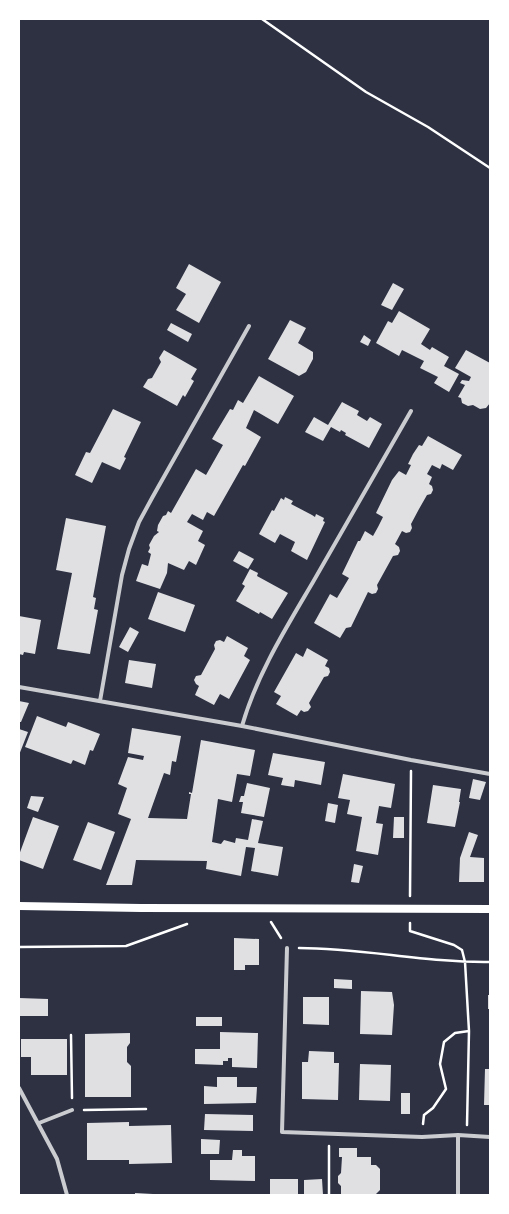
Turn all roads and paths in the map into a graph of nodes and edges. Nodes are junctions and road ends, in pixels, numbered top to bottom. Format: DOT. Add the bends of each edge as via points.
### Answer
graph roads {
  1 [pos="262,19"];
  2 [pos="490,168"];
  3 [pos="249,326"];
  4 [pos="411,411"];
  5 [pos="19,687"];
  6 [pos="100,701"];
  7 [pos="242,726"];
  8 [pos="411,760"];
  9 [pos="490,774"];
  10 [pos="19,906"];
  11 [pos="410,908"];
  12 [pos="490,909"];
  13 [pos="190,922"];
  14 [pos="264,922"];
  15 [pos="19,947"];
  16 [pos="287,948"];
  17 [pos="465,962"];
  18 [pos="490,962"];
  19 [pos="469,1031"];
  20 [pos="71,1035"];
  21 [pos="19,1088"];
  22 [pos="146,1109"];
  23 [pos="72,1110"];
  24 [pos="39,1123"];
  25 [pos="329,1134"];
  26 [pos="458,1135"];
  27 [pos="490,1137"];
  28 [pos="422,1138"];
  29 [pos="66,1195"];
  30 [pos="329,1195"];
  31 [pos="458,1195"];
  1 -- 2 [label="path" via="366,92 428,127"];
  3 -- 6 [label="street" via="152,498 129,549 119,588"];
  4 -- 7 [label="street" via="256,684"];
  5 -- 6 [label="street"];
  6 -- 7 [label="street"];
  7 -- 8 [label="street"];
  8 -- 9 [label="street"];
  8 -- 11 [label="path"];
  10 -- 11 [label="main road"];
  11 -- 12 [label="main road"];
  11 -- 17 [label="path" via="410,931 454,945 462,950"];
  13 -- 15 [label="path" via="126,946"];
  14 -- 16 [label="path" via="271,922"];
  16 -- 17 [label="path" via="328,948"];
  16 -- 25 [label="street" via="282,1132"];
  17 -- 18 [label="path"];
  17 -- 19 [label="path"];
  19 -- 26 [label="path" via="467,1126"];
  19 -- 28 [label="path" via="455,1033 444,1042 440,1064 446,1089 433,1108 424,1115"];
  20 -- 23 [label="path"];
  21 -- 24 [label="street"];
  22 -- 23 [label="path"];
  23 -- 24 [label="street"];
  24 -- 29 [label="street" via="58,1159"];
  25 -- 28 [label="street"];
  25 -- 30 [label="path"];
  26 -- 27 [label="street"];
  26 -- 28 [label="street"];
  26 -- 31 [label="street"];
}
